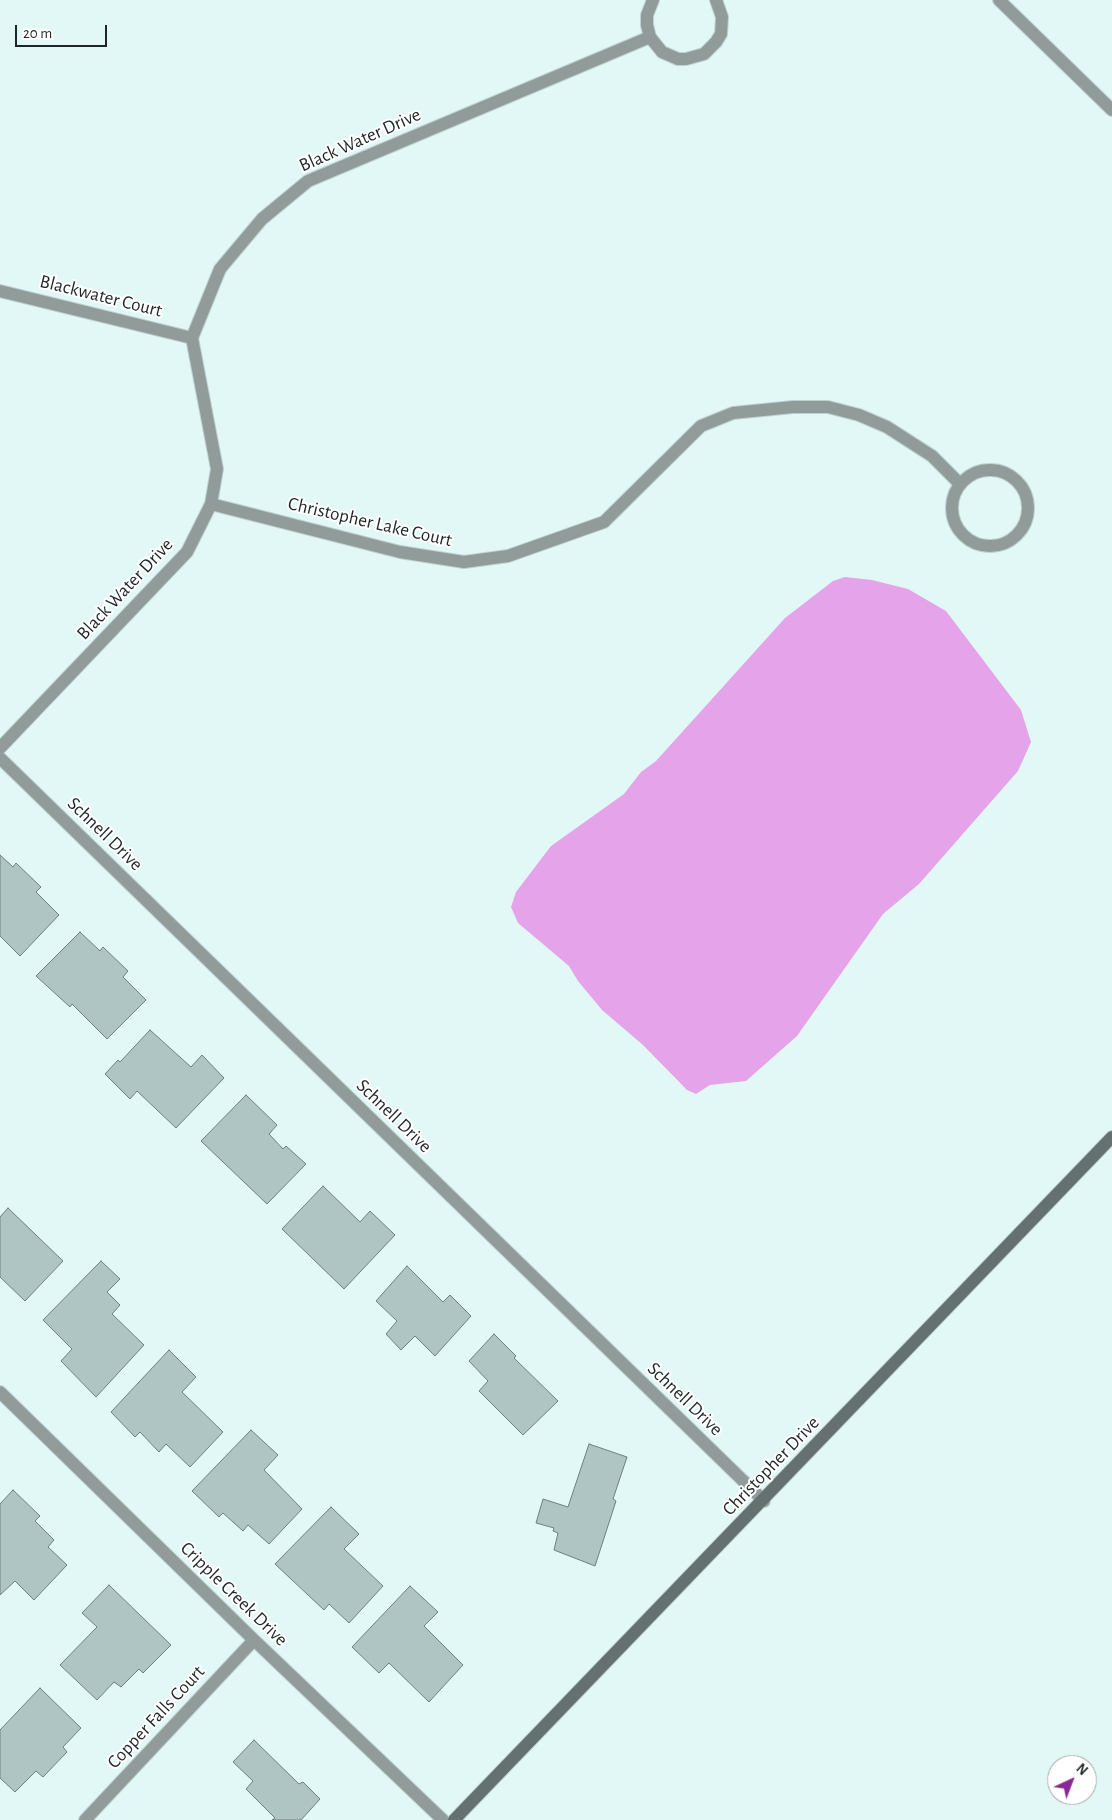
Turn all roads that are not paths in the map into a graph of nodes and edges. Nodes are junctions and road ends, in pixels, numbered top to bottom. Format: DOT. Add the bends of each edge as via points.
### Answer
graph roads {
  1 [pos="653,0"];
  2 [pos="716,0"];
  3 [pos="999,0"];
  4 [pos="650,37"];
  5 [pos="1112,110"];
  6 [pos="0,279"];
  7 [pos="0,292"];
  8 [pos="192,338"];
  9 [pos="960,484"];
  10 [pos="211,504"];
  11 [pos="0,748"];
  12 [pos="0,758"];
  13 [pos="1112,1137"];
  14 [pos="0,1392"];
  15 [pos="764,1501"];
  16 [pos="254,1640"];
  17 [pos="85,1820"];
  18 [pos="443,1820"];
  19 [pos="454,1820"];
  1 -- 4 [label="street" via="647,15"];
  2 -- 4 [label="street" via="722,26 716,42 704,54 678,59 662,52"];
  3 -- 5 [label="street"];
  4 -- 8 [label="street, Black Water Drive" via="308,182 262,219 220,269"];
  6 -- 7 [label="street, Blackwater Court"];
  7 -- 8 [label="street, Blackwater Court"];
  8 -- 10 [label="street, Black Water Drive" via="217,469"];
  9 -- 9 [label="street" via="952,501 952,512 955,523 968,538 983,546 992,546 1009,541 1022,529 1028,504 1021,485 1013,477 1004,472 981,471"];
  9 -- 10 [label="street, Christopher Lake Court" via="932,456 887,427 828,407 793,407 733,413 701,426 604,522 508,556 464,562 400,552"];
  10 -- 11 [label="street, Black Water Drive" via="187,552"];
  12 -- 15 [label="street, Schnell Drive"];
  13 -- 15 [label="street, Christopher Drive"];
  14 -- 16 [label="street, Cripple Creek Drive"];
  15 -- 19 [label="street, Christopher Drive"];
  16 -- 17 [label="street, Copper Falls Court"];
  16 -- 18 [label="street, Cripple Creek Drive"];
}
